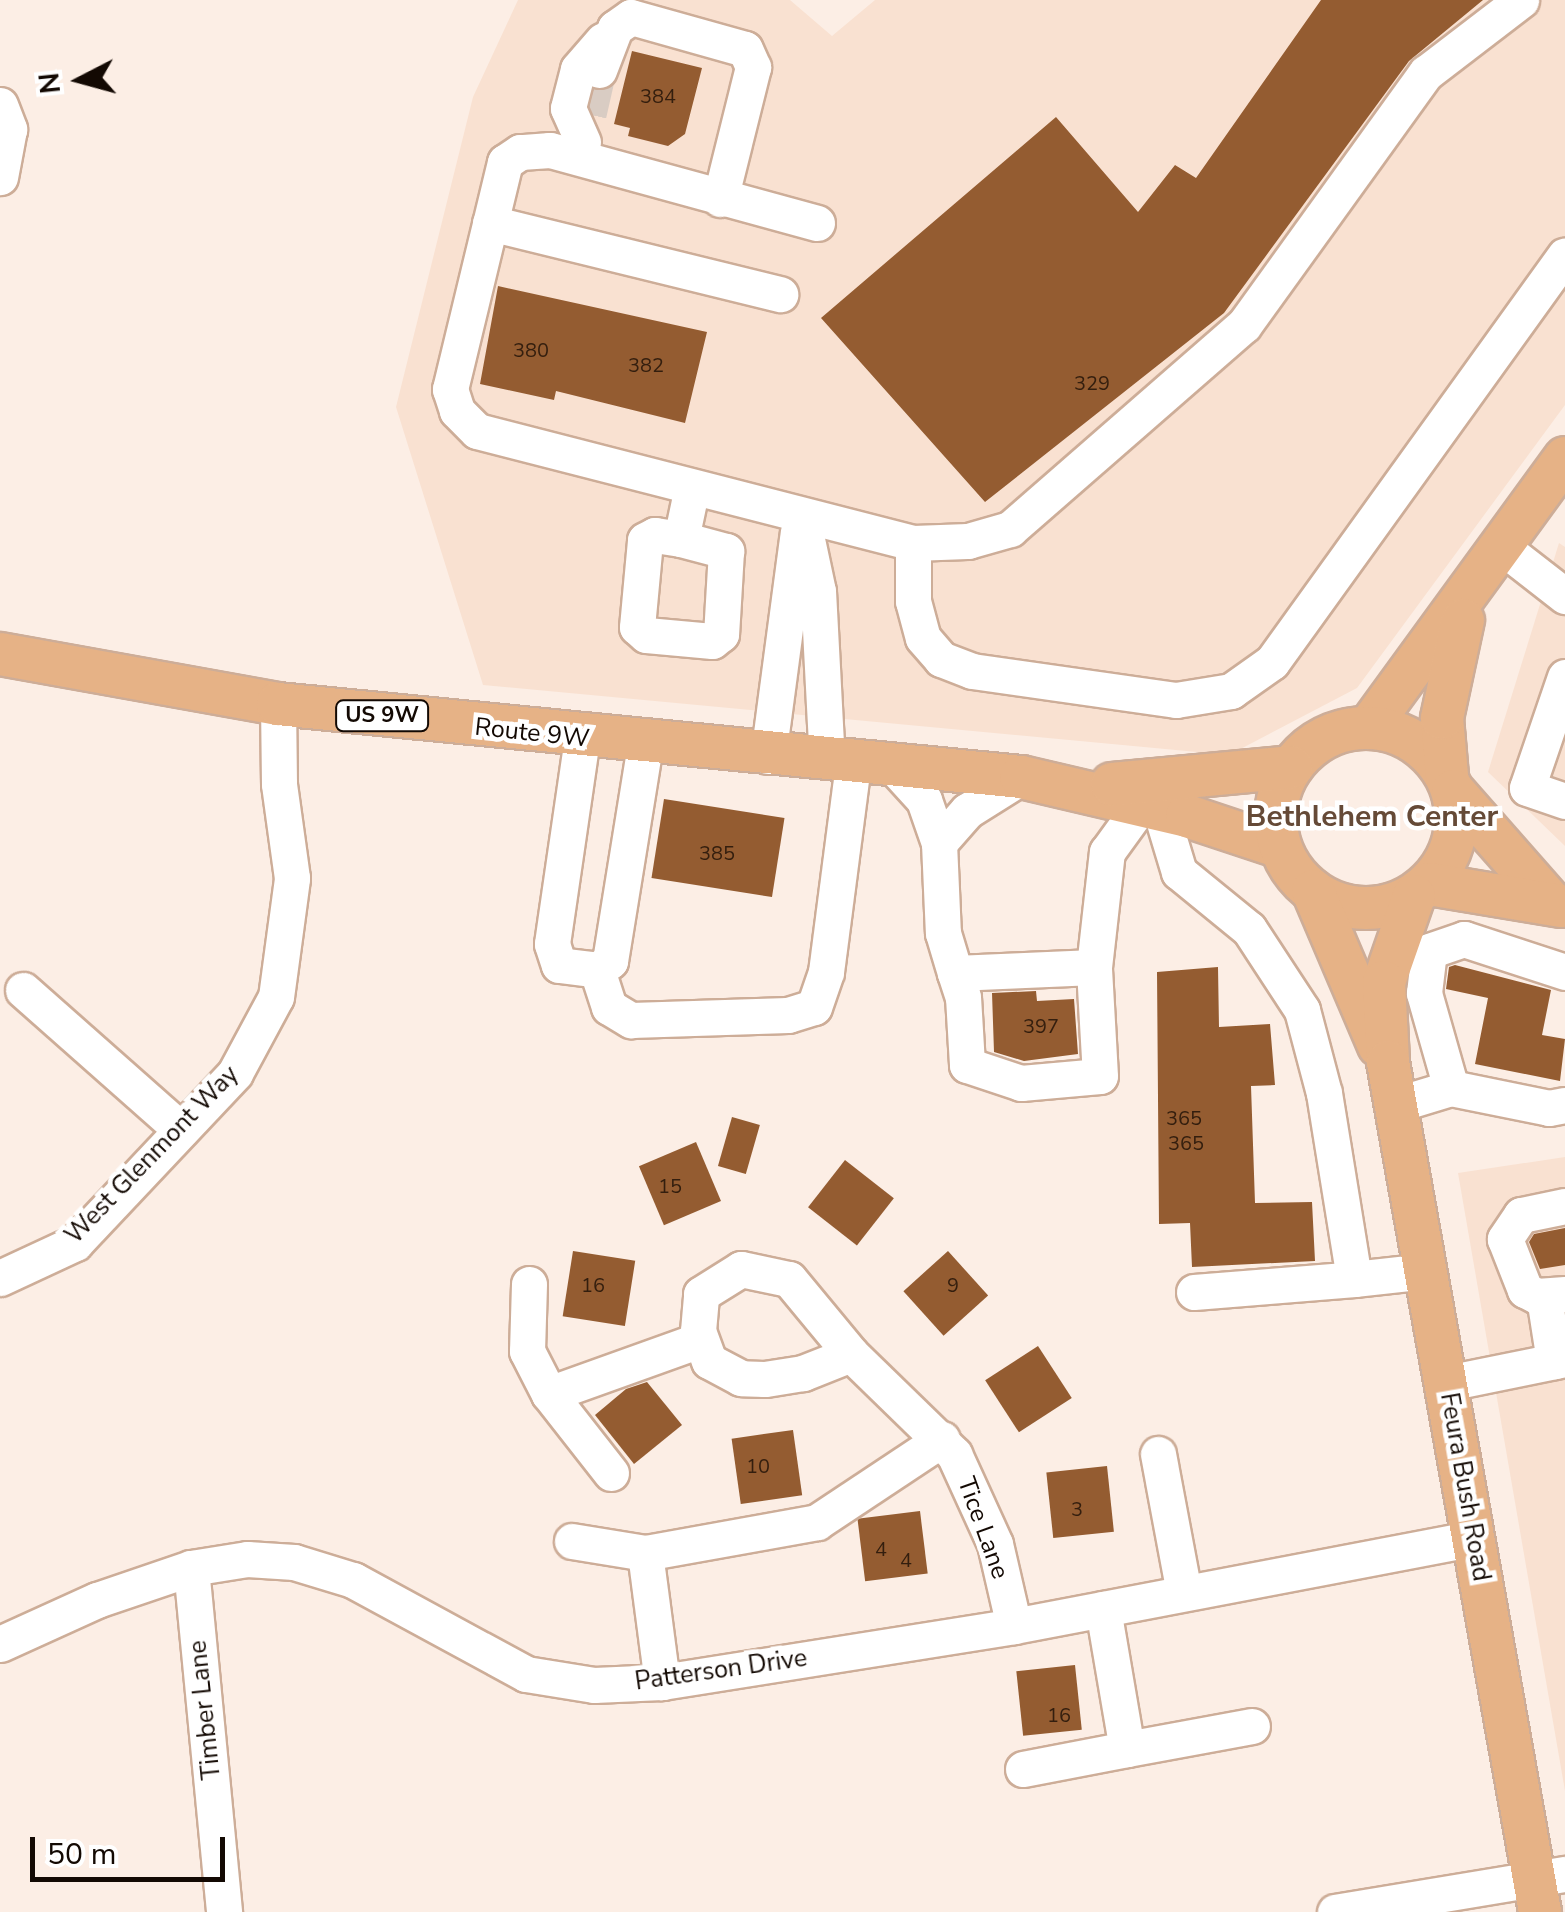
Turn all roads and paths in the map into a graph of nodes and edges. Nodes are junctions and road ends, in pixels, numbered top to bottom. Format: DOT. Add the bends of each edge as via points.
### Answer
graph roads {
  1 [pos="1521,0"];
  2 [pos="614,28"];
  3 [pos="600,70"];
  4 [pos="0,105"];
  5 [pos="584,138"];
  6 [pos="0,178"];
  7 [pos="720,199"];
  8 [pos="490,223"];
  9 [pos="816,223"];
  10 [pos="1565,255"];
  11 [pos="780,294"];
  12 [pos="1565,458"];
  13 [pos="692,488"];
  14 [pos="802,516"];
  15 [pos="681,539"];
  16 [pos="913,544"];
  17 [pos="1502,547"];
  18 [pos="1472,587"];
  19 [pos="1565,596"];
  20 [pos="0,654"];
  21 [pos="1565,677"];
  22 [pos="278,704"];
  23 [pos="1369,727"];
  24 [pos="582,738"];
  25 [pos="645,744"];
  26 [pos="768,756"];
  27 [pos="858,764"];
  28 [pos="1291,767"];
  29 [pos="1021,777"];
  30 [pos="1450,784"];
  31 [pos="1067,786"];
  32 [pos="1565,801"];
  33 [pos="1150,807"];
  34 [pos="939,842"];
  35 [pos="1280,847"];
  36 [pos="1421,890"];
  37 [pos="1312,892"];
  38 [pos="1557,904"];
  39 [pos="1094,967"];
  40 [pos="597,970"];
  41 [pos="1565,972"];
  42 [pos="955,974"];
  43 [pos="23,990"];
  44 [pos="1388,1062"];
  45 [pos="1452,1088"];
  46 [pos="1398,1104"];
  47 [pos="1557,1107"];
  48 [pos="181,1130"];
  49 [pos="1565,1206"];
  50 [pos="1565,1214"];
  51 [pos="1505,1240"];
  52 [pos="1427,1271"];
  53 [pos="0,1278"];
  54 [pos="1354,1280"];
  55 [pos="529,1284"];
  56 [pos="1194,1292"];
  57 [pos="1554,1295"];
  58 [pos="700,1340"];
  59 [pos="852,1354"];
  60 [pos="1559,1360"];
  61 [pos="1447,1382"];
  62 [pos="549,1394"];
  63 [pos="942,1439"];
  64 [pos="1158,1454"];
  65 [pos="611,1473"];
  66 [pos="1474,1538"];
  67 [pos="572,1541"];
  68 [pos="645,1553"];
  69 [pos="191,1568"];
  70 [pos="1184,1593"];
  71 [pos="1103,1609"];
  72 [pos="1014,1626"];
  73 [pos="0,1644"];
  74 [pos="662,1682"];
  75 [pos="1252,1726"];
  76 [pos="1127,1748"];
  77 [pos="1023,1770"];
  78 [pos="1546,1888"];
  79 [pos="224,1912"];
  80 [pos="1335,1912"];
  1 -- 16 [label="street" via="1426,73 1244,325 1010,529 968,541"];
  2 -- 3 [label="street"];
  2 -- 5 [label="street" via="578,69 568,108"];
  2 -- 7 [label="street" via="631,17 744,49 752,67"];
  4 -- 6 [label="street" via="9,129"];
  5 -- 7 [label="street"];
  5 -- 8 [label="street" via="504,162"];
  7 -- 9 [label="street"];
  8 -- 11 [label="street"];
  8 -- 13 [label="street" via="450,389 457,412 477,431"];
  10 -- 16 [label="street" via="1272,662 1231,691 1176,700 972,671 941,658 922,638 913,601"];
  12 -- 17 [label="main road"];
  13 -- 14 [label="street"];
  13 -- 15 [label="street"];
  14 -- 16 [label="street"];
  14 -- 26 [label="street"];
  14 -- 27 [label="street"];
  17 -- 18 [label="main road"];
  17 -- 19 [label="street"];
  18 -- 23 [label="main road"];
  18 -- 30 [label="main road" via="1442,718"];
  20 -- 22 [label="main road, Route 9W / US 9W"];
  21 -- 32 [label="street" via="1527,788"];
  22 -- 24 [label="main road, Route 9W / US 9W"];
  22 -- 48 [label="street, West Glenmont Way" via="279,784 292,878 276,997 235,1072"];
  23 -- 28 [label="main road" via="1312,745"];
  23 -- 30 [label="main road" via="1415,741"];
  24 -- 25 [label="main road, Route 9W / US 9W"];
  24 -- 40 [label="street" via="552,944 559,964"];
  25 -- 26 [label="main road, Route 9W / US 9W"];
  25 -- 40 [label="street" via="610,962"];
  26 -- 27 [label="main road, Route 9W / US 9W"];
  27 -- 29 [label="main road, Route 9W / US 9W"];
  27 -- 34 [label="street" via="924,800"];
  27 -- 40 [label="street" via="826,972 814,1007 788,1015 631,1020 609,1007"];
  28 -- 31 [label="main road, Route 9W / US 9W"];
  28 -- 35 [label="main road" via="1279,792"];
  29 -- 31 [label="main road, Route 9W / US 9W"];
  29 -- 34 [label="street" via="967,810"];
  30 -- 36 [label="main road" via="1454,841"];
  30 -- 38 [label="main road"];
  31 -- 33 [label="main road, Route 9W / US 9W"];
  33 -- 35 [label="main road, Route 9W / US 9W"];
  33 -- 39 [label="street" via="1107,852"];
  33 -- 54 [label="street" via="1179,872 1249,928 1302,1010 1324,1093"];
  34 -- 42 [label="street" via="943,933"];
  35 -- 37 [label="main road"];
  36 -- 37 [label="main road" via="1362,909"];
  36 -- 38 [label="main road"];
  36 -- 44 [label="main road, Feura Bush Road" via="1384,982"];
  37 -- 44 [label="main road, Feura Bush Road"];
  39 -- 42 [label="street"];
  39 -- 42 [label="street" via="1100,1076 1044,1082 992,1078 967,1065"];
  41 -- 45 [label="street" via="1464,938 1429,951 1424,993"];
  43 -- 48 [label="street"];
  44 -- 46 [label="main road, Feura Bush Road"];
  45 -- 46 [label="street"];
  45 -- 47 [label="street"];
  46 -- 52 [label="main road, Feura Bush Road"];
  48 -- 53 [label="street, West Glenmont Way" via="75,1244"];
  49 -- 51 [label="street" via="1521,1216"];
  50 -- 51 [label="street" via="1524,1222"];
  51 -- 57 [label="street" via="1519,1283"];
  52 -- 54 [label="street"];
  52 -- 61 [label="main road, Feura Bush Road"];
  54 -- 56 [label="street"];
  55 -- 62 [label="street" via="527,1351"];
  57 -- 60 [label="street"];
  58 -- 59 [label="street" via="710,1361 741,1378 803,1374"];
  58 -- 59 [label="street, Tice Lane" via="698,1309 710,1284 742,1270 765,1271 789,1279"];
  58 -- 62 [label="street"];
  59 -- 63 [label="street, Tice Lane"];
  60 -- 61 [label="street"];
  61 -- 66 [label="main road, Feura Bush Road"];
  62 -- 65 [label="street"];
  63 -- 68 [label="street" via="816,1522"];
  63 -- 72 [label="street, Tice Lane" via="995,1544"];
  64 -- 70 [label="street"];
  66 -- 70 [label="street, Patterson Drive"];
  66 -- 78 [label="main road, Feura Bush Road"];
  67 -- 68 [label="street"];
  68 -- 74 [label="street"];
  69 -- 73 [label="street, Patterson Drive" via="97,1600"];
  69 -- 74 [label="street, Patterson Drive" via="247,1559 294,1562 353,1580 526,1674 594,1684"];
  69 -- 79 [label="street, Timber Lane"];
  70 -- 71 [label="street, Patterson Drive"];
  71 -- 72 [label="street, Patterson Drive"];
  71 -- 76 [label="street"];
  72 -- 74 [label="street, Patterson Drive"];
  75 -- 76 [label="street"];
  76 -- 77 [label="street"];
  78 -- 80 [label="street"];
}
